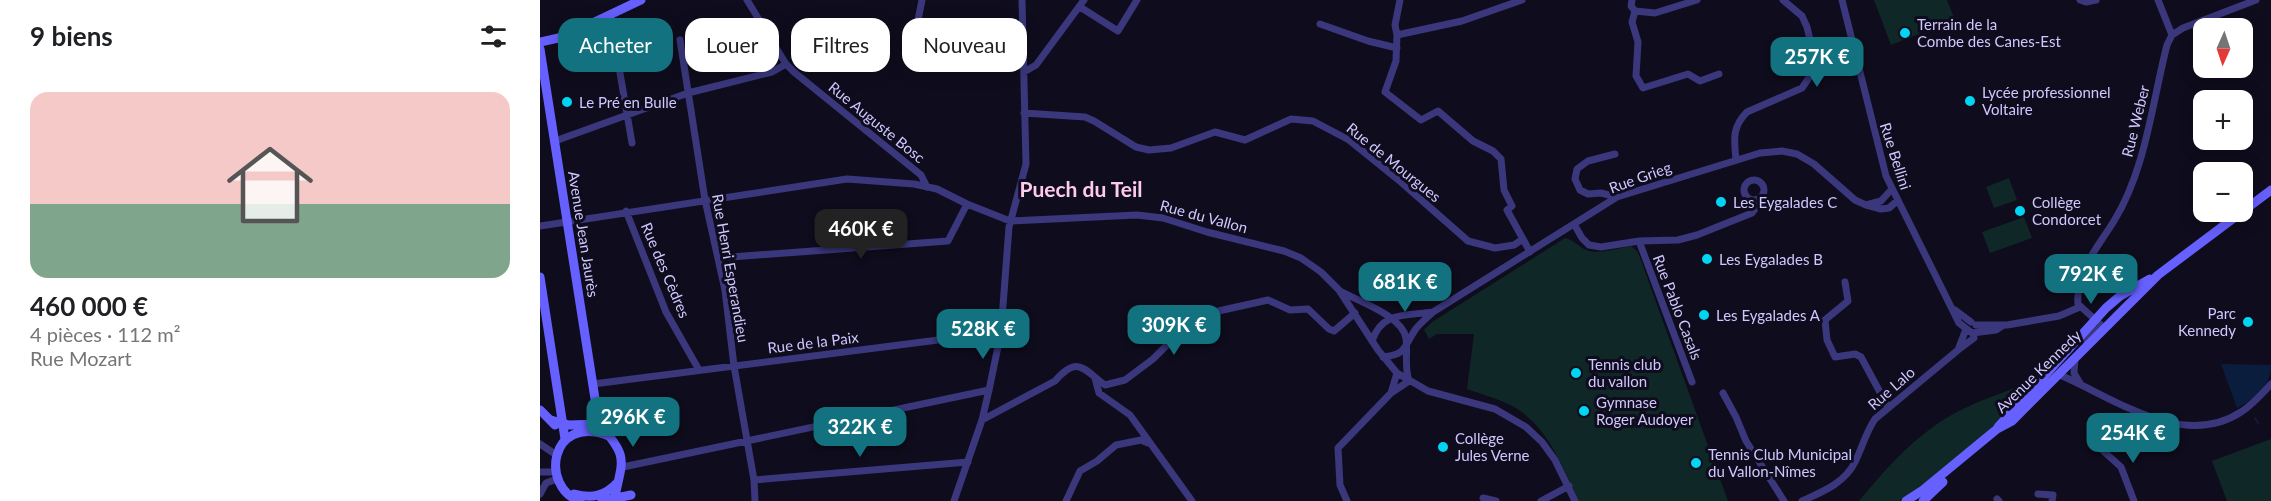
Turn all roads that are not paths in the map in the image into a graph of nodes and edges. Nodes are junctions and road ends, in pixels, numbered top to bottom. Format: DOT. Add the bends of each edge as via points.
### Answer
graph roads {
  1 [pos="641,0"];
  2 [pos="747,0"];
  3 [pos="922,0"];
  4 [pos="1022,0"];
  5 [pos="1137,0"];
  6 [pos="1400,0"];
  7 [pos="1522,0"];
  8 [pos="1632,0"];
  9 [pos="1697,0"];
  10 [pos="1783,0"];
  11 [pos="1842,0"];
  12 [pos="2080,0"];
  13 [pos="2096,0"];
  14 [pos="2158,0"];
  15 [pos="2256,0"];
  16 [pos="1082,3"];
  17 [pos="1635,11"];
  18 [pos="610,15"];
  19 [pos="918,18"];
  20 [pos="1022,18"];
  21 [pos="1320,24"];
  22 [pos="1397,34"];
  23 [pos="2172,35"];
  24 [pos="680,40"];
  25 [pos="540,42"];
  26 [pos="1397,48"];
  27 [pos="540,49"];
  28 [pos="786,64"];
  29 [pos="1027,70"];
  30 [pos="1024,72"];
  31 [pos="1719,74"];
  32 [pos="688,93"];
  33 [pos="1024,113"];
  34 [pos="626,114"];
  35 [pos="555,141"];
  36 [pos="632,143"];
  37 [pos="1615,154"];
  38 [pos="1736,160"];
  39 [pos="927,187"];
  40 [pos="1891,190"];
  41 [pos="2271,190"];
  42 [pos="1617,197"];
  43 [pos="705,200"];
  44 [pos="1755,200"];
  45 [pos="1897,201"];
  46 [pos="967,204"];
  47 [pos="1866,205"];
  48 [pos="1881,210"];
  49 [pos="626,211"];
  50 [pos="1904,215"];
  51 [pos="567,221"];
  52 [pos="1011,221"];
  53 [pos="1574,224"];
  54 [pos="540,226"];
  55 [pos="1523,239"];
  56 [pos="1639,241"];
  57 [pos="1530,252"];
  58 [pos="718,258"];
  59 [pos="2158,275"];
  60 [pos="540,276"];
  61 [pos="1845,282"];
  62 [pos="1339,290"];
  63 [pos="542,304"];
  64 [pos="2080,307"];
  65 [pos="1433,312"];
  66 [pos="1355,313"];
  67 [pos="546,316"];
  68 [pos="1391,318"];
  69 [pos="2096,320"];
  70 [pos="540,326"];
  71 [pos="1971,328"];
  72 [pos="1001,332"];
  73 [pos="1372,341"];
  74 [pos="1406,350"];
  75 [pos="1958,350"];
  76 [pos="2083,351"];
  77 [pos="1383,357"];
  78 [pos="2075,359"];
  79 [pos="734,366"];
  80 [pos="699,370"];
  81 [pos="1397,373"];
  82 [pos="2060,375"];
  83 [pos="1095,378"];
  84 [pos="1409,381"];
  85 [pos="1692,382"];
  86 [pos="2080,383"];
  87 [pos="593,384"];
  88 [pos="2271,384"];
  89 [pos="989,390"];
  90 [pos="1390,393"];
  91 [pos="1723,393"];
  92 [pos="1888,407"];
  93 [pos="540,410"];
  94 [pos="551,420"];
  95 [pos="982,420"];
  96 [pos="562,424"];
  97 [pos="599,424"];
  98 [pos="1997,429"];
  99 [pos="610,436"];
  100 [pos="565,439"];
  101 [pos="747,442"];
  102 [pos="1148,443"];
  103 [pos="540,444"];
  104 [pos="1978,447"];
  105 [pos="2100,448"];
  106 [pos="555,454"];
  107 [pos="968,462"];
  108 [pos="623,467"];
  109 [pos="540,472"];
  110 [pos="556,475"];
  111 [pos="754,480"];
  112 [pos="618,482"];
  113 [pos="1569,486"];
  114 [pos="564,490"];
  115 [pos="540,494"];
  116 [pos="2038,494"];
  117 [pos="635,498"];
  118 [pos="1483,498"];
  119 [pos="614,499"];
  120 [pos="577,501"];
  121 [pos="602,501"];
  122 [pos="755,501"];
  123 [pos="954,501"];
  124 [pos="1066,501"];
  125 [pos="1192,501"];
  126 [pos="1347,501"];
  127 [pos="1496,501"];
  128 [pos="1541,501"];
  129 [pos="1575,501"];
  130 [pos="1784,501"];
  131 [pos="1802,501"];
  132 [pos="1906,501"];
  133 [pos="1923,501"];
  134 [pos="2052,501"];
  135 [pos="2134,501"];
  1 -- 18 [label="main road"];
  2 -- 28 [label="street, Rue Auguste Bosc"];
  3 -- 19 [label="street"];
  4 -- 20 [label="street"];
  5 -- 16 [label="street" via="1119,30"];
  6 -- 22 [label="street"];
  7 -- 22 [label="street" via="1462,21"];
  8 -- 17 [label="street"];
  9 -- 17 [label="street" via="1655,13"];
  10 -- 38 [label="street" via="1802,16 1815,69 1802,88 1747,112 1740,119 1733,135"];
  11 -- 40 [label="street, Rue Bellini"];
  12 -- 13 [label="street"];
  14 -- 23 [label="street"];
  15 -- 23 [label="street"];
  16 -- 29 [label="street" via="1036,66"];
  17 -- 31 [label="street" via="1632,22 1638,42 1636,76 1644,88 1688,74 1700,81"];
  18 -- 25 [label="main road" via="563,37"];
  18 -- 34 [label="street"];
  21 -- 26 [label="street"];
  22 -- 26 [label="street"];
  23 -- 64 [label="street, Rue Weber" via="2141,157 2116,217 2084,266"];
  24 -- 32 [label="street, Rue Henri Esperandieu"];
  26 -- 55 [label="street" via="1385,92 1421,120 1438,111 1501,159 1504,190 1512,206 1507,210"];
  27 -- 35 [label="main road, Avenue Jean Jaurès"];
  28 -- 32 [label="street" via="772,72"];
  28 -- 39 [label="street, Rue Auguste Bosc" via="921,175"];
  30 -- 33 [label="street"];
  32 -- 34 [label="street"];
  32 -- 43 [label="street, Rue Henri Esperandieu"];
  33 -- 52 [label="street" via="1026,164"];
  33 -- 55 [label="street, Rue de Mourgues" via="1085,117 1136,147 1149,150 1172,148 1215,132 1245,140 1291,119 1313,121 1349,140 1468,241 1494,248 1514,245"];
  34 -- 35 [label="street"];
  34 -- 36 [label="street"];
  35 -- 51 [label="main road, Avenue Jean Jaurès"];
  37 -- 42 [label="street" via="1588,161 1577,169 1575,179 1580,190 1588,194"];
  38 -- 42 [label="street, Rue Grieg"];
  38 -- 47 [label="street, Rue Grieg" via="1768,151 1797,154"];
  39 -- 43 [label="street" via="847,179"];
  39 -- 46 [label="street, Rue Auguste Bosc"];
  40 -- 45 [label="street, Rue Bellini"];
  40 -- 47 [label="street" via="1881,201"];
  41 -- 59 [label="main road, Avenue Kennedy"];
  42 -- 53 [label="street, Rue Grieg"];
  43 -- 49 [label="street"];
  43 -- 58 [label="street, Rue Henri Esperandieu"];
  44 -- 56 [label="street" via="1752,213 1697,235 1678,240"];
  45 -- 48 [label="street"];
  45 -- 50 [label="street, Rue Bellini"];
  46 -- 52 [label="street, Rue Auguste Bosc"];
  46 -- 58 [label="street" via="948,241"];
  47 -- 48 [label="street, Rue Grieg"];
  48 -- 50 [label="street, Rue Grieg"];
  49 -- 51 [label="street"];
  49 -- 80 [label="street, Rue des Cèdres" via="666,312"];
  50 -- 71 [label="street, Rue Bellini" via="1953,309"];
  51 -- 54 [label="street"];
  51 -- 87 [label="main road, Avenue Jean Jaurès"];
  52 -- 62 [label="street, Rue du Vallon" via="1137,215 1163,218 1284,251 1322,272"];
  52 -- 72 [label="street"];
  53 -- 56 [label="street" via="1589,245"];
  53 -- 57 [label="street, Rue Grieg"];
  55 -- 57 [label="street"];
  56 -- 85 [label="street, Rue Pablo Casals"];
  57 -- 65 [label="street, Rue Grieg"];
  58 -- 79 [label="street, Rue Henri Esperandieu"];
  59 -- 69 [label="main road" via="2120,296"];
  59 -- 76 [label="main road, Avenue Kennedy"];
  60 -- 63 [label="main road"];
  61 -- 92 [label="street" via="1848,301 1826,320 1827,340 1835,357 1861,357"];
  62 -- 66 [label="street, Rue du Vallon"];
  62 -- 68 [label="street, Rue du Vallon"];
  63 -- 67 [label="main road"];
  64 -- 69 [label="street"];
  64 -- 71 [label="street" via="2059,316 1996,330"];
  65 -- 68 [label="street, Rue Grieg"];
  65 -- 74 [label="street, Rue Grieg" via="1416,329"];
  66 -- 73 [label="street, Rue du Vallon"];
  66 -- 83 [label="street" via="1334,331 1308,309 1290,310 1268,300 1196,316 1153,359 1125,380 1105,385"];
  67 -- 70 [label="street"];
  67 -- 96 [label="main road"];
  68 -- 73 [label="street" via="1378,326"];
  68 -- 74 [label="street" via="1403,330"];
  69 -- 76 [label="street" via="2100,325 2085,342"];
  69 -- 98 [label="main road"];
  71 -- 75 [label="street, Rue Lalo"];
  71 -- 75 [label="street, Rue Lalo" via="1974,338"];
  72 -- 79 [label="street, Rue de la Paix"];
  72 -- 89 [label="street"];
  73 -- 77 [label="street, Rue du Vallon"];
  74 -- 77 [label="street"];
  74 -- 84 [label="street"];
  75 -- 92 [label="street, Rue Lalo"];
  76 -- 78 [label="main road, Avenue Kennedy"];
  77 -- 81 [label="street, Rue du Vallon"];
  78 -- 82 [label="main road, Avenue Kennedy"];
  78 -- 86 [label="street" via="2074,373"];
  79 -- 80 [label="street, Rue de la Paix"];
  79 -- 101 [label="street, Rue Henri Esperandieu"];
  80 -- 87 [label="street, Rue de la Paix"];
  81 -- 84 [label="street, Rue du Vallon"];
  81 -- 90 [label="street"];
  82 -- 86 [label="street"];
  82 -- 98 [label="main road, Avenue Kennedy" via="2012,421"];
  83 -- 95 [label="street" via="1083,366 1075,366"];
  83 -- 102 [label="street" via="1099,393 1130,416"];
  84 -- 90 [label="street"];
  84 -- 113 [label="street, Rue du Vallon" via="1428,391 1495,409 1513,418 1542,442"];
  86 -- 88 [label="street" via="2152,418 2195,426 2241,412"];
  87 -- 97 [label="main road, Avenue Jean Jaurès"];
  89 -- 95 [label="street"];
  89 -- 101 [label="street"];
  90 -- 126 [label="street" via="1338,448 1340,485"];
  91 -- 130 [label="street" via="1746,441"];
  92 -- 131 [label="street, Rue Lalo" via="1870,426 1854,465 1842,480"];
  93 -- 94 [label="main road"];
  94 -- 96 [label="main road"];
  94 -- 100 [label="main road"];
  95 -- 107 [label="street"];
  96 -- 97 [label="main road"];
  96 -- 100 [label="main road"];
  97 -- 99 [label="main road"];
  98 -- 104 [label="main road, Avenue Kennedy"];
  99 -- 100 [label="main road" via="585,430"];
  99 -- 108 [label="main road" via="620,451"];
  100 -- 106 [label="main road"];
  101 -- 108 [label="street"];
  101 -- 111 [label="street, Rue Henri Esperandieu"];
  102 -- 124 [label="street" via="1141,440 1116,445 1080,471"];
  102 -- 125 [label="street"];
  103 -- 106 [label="street"];
  104 -- 132 [label="main road, Avenue Kennedy"];
  104 -- 133 [label="main road" via="1962,467"];
  105 -- 135 [label="street" via="2121,467"];
  106 -- 110 [label="main road"];
  107 -- 111 [label="street"];
  107 -- 123 [label="street"];
  108 -- 112 [label="main road"];
  109 -- 110 [label="street"];
  110 -- 114 [label="main road"];
  110 -- 115 [label="street"];
  111 -- 122 [label="street, Rue Henri Esperandieu"];
  112 -- 114 [label="main road" via="596,496 585,497"];
  112 -- 117 [label="main road"];
  112 -- 119 [label="main road"];
  113 -- 128 [label="street"];
  113 -- 129 [label="street, Rue du Vallon"];
  114 -- 120 [label="main road"];
  116 -- 134 [label="street" via="2053,495"];
  117 -- 119 [label="main road"];
  118 -- 127 [label="street"];
  119 -- 121 [label="main road"];
}
